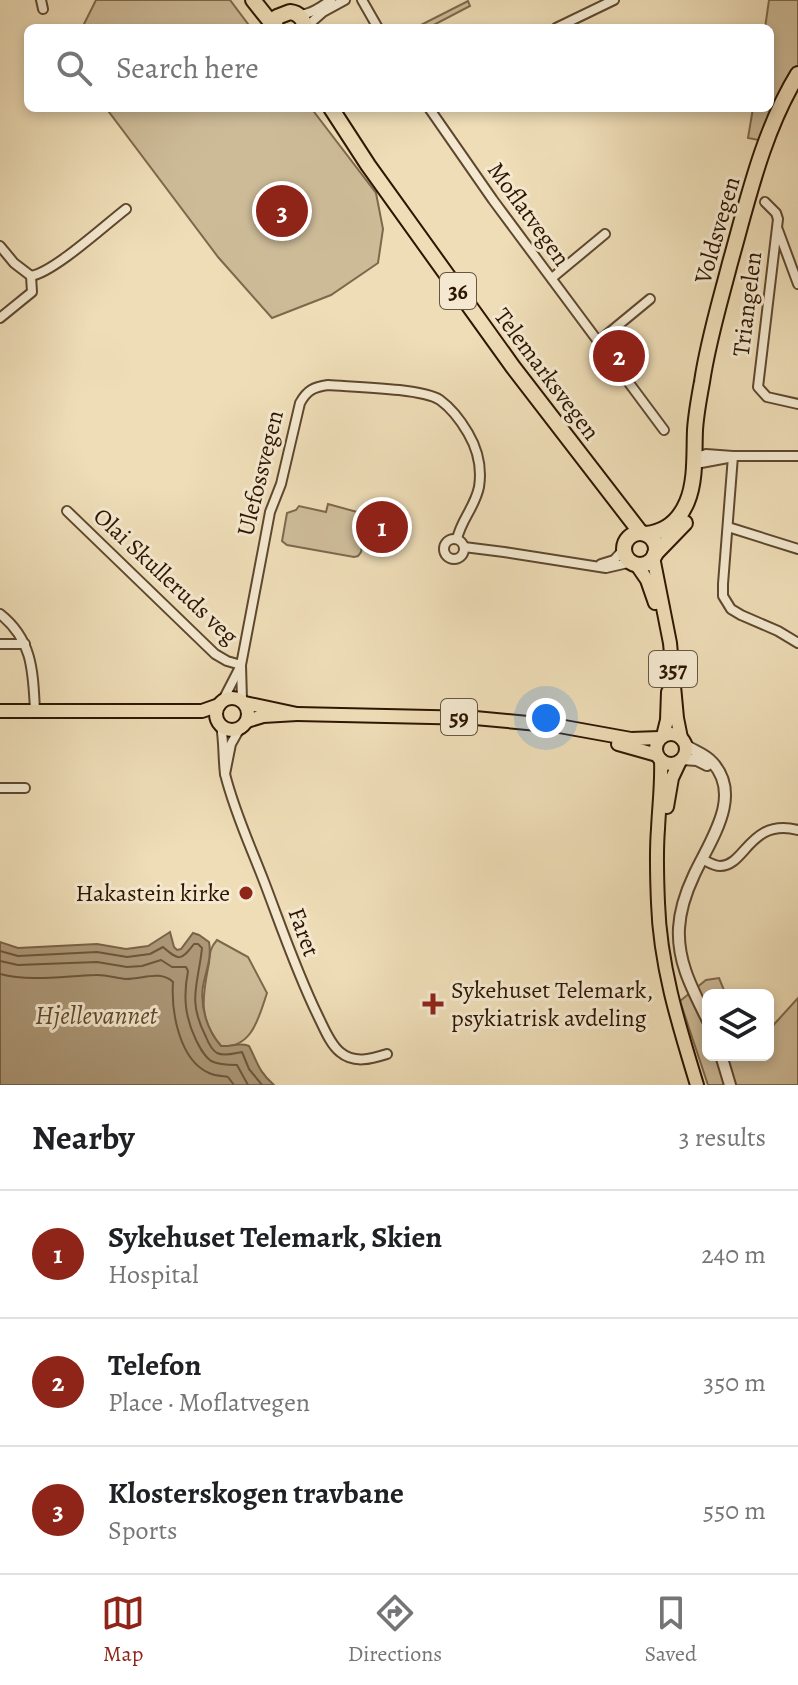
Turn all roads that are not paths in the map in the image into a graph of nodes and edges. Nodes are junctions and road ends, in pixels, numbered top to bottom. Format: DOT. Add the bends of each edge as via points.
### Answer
graph roads {
  1 [pos="253,0"];
  2 [pos="260,0"];
  3 [pos="345,0"];
  4 [pos="362,0"];
  5 [pos="614,0"];
  6 [pos="330,2"];
  7 [pos="298,21"];
  8 [pos="271,24"];
  9 [pos="274,24"];
  10 [pos="376,24"];
  11 [pos="564,24"];
  12 [pos="798,74"];
  13 [pos="334,112"];
  14 [pos="433,112"];
  15 [pos="765,202"];
  16 [pos="126,209"];
  17 [pos="777,229"];
  18 [pos="605,234"];
  19 [pos="0,246"];
  20 [pos="31,276"];
  21 [pos="552,278"];
  22 [pos="798,284"];
  23 [pos="650,299"];
  24 [pos="0,318"];
  25 [pos="599,341"];
  26 [pos="798,404"];
  27 [pos="664,430"];
  28 [pos="733,456"];
  29 [pos="798,456"];
  30 [pos="699,459"];
  31 [pos="590,470"];
  32 [pos="67,511"];
  33 [pos="728,527"];
  34 [pos="644,534"];
  35 [pos="457,539"];
  36 [pos="464,547"];
  37 [pos="798,549"];
  38 [pos="629,555"];
  39 [pos="654,556"];
  40 [pos="593,566"];
  41 [pos="0,614"];
  42 [pos="798,643"];
  43 [pos="0,644"];
  44 [pos="25,644"];
  45 [pos="241,665"];
  46 [pos="221,702"];
  47 [pos="243,702"];
  48 [pos="0,711"];
  49 [pos="35,711"];
  50 [pos="160,712"];
  51 [pos="297,714"];
  52 [pos="219,723"];
  53 [pos="244,724"];
  54 [pos="545,726"];
  55 [pos="661,737"];
  56 [pos="683,742"];
  57 [pos="659,758"];
  58 [pos="681,760"];
  59 [pos="225,774"];
  60 [pos="720,777"];
  61 [pos="0,788"];
  62 [pos="25,788"];
  63 [pos="798,830"];
  64 [pos="658,853"];
  65 [pos="702,859"];
  66 [pos="702,1008"];
  67 [pos="387,1054"];
  68 [pos="723,1061"];
  69 [pos="697,1085"];
  70 [pos="730,1085"];
  1 -- 8 [label="highway"];
  2 -- 7 [label="highway"];
  3 -- 6 [label="street"];
  4 -- 10 [label="street"];
  5 -- 11 [label="street"];
  6 -- 7 [label="street"];
  6 -- 7 [label="street"];
  7 -- 9 [label="highway" via="277,17"];
  12 -- 30 [label="highway, Voldsvegen" via="772,125 711,336 696,416"];
  13 -- 31 [label="highway, Telemarksvegen / 36"];
  14 -- 21 [label="street, Moflatvegen"];
  15 -- 17 [label="street, Triangelen" via="776,213"];
  16 -- 20 [label="street" via="58,262"];
  17 -- 22 [label="street, Triangelen"];
  17 -- 26 [label="street, Triangelen" via="758,387 767,397"];
  18 -- 21 [label="street"];
  19 -- 20 [label="street"];
  20 -- 24 [label="street" via="32,292"];
  21 -- 25 [label="street, Moflatvegen"];
  23 -- 25 [label="street"];
  25 -- 27 [label="street, Moflatvegen"];
  28 -- 29 [label="street"];
  28 -- 30 [label="street"];
  28 -- 33 [label="street"];
  30 -- 34 [label="highway, Voldsvegen" via="679,516 667,529"];
  30 -- 39 [label="highway, Voldsvegen" via="697,493 688,517"];
  31 -- 34 [label="highway, Telemarksvegen / 36"];
  31 -- 38 [label="highway, Telemarksvegen / 36" via="622,527"];
  32 -- 45 [label="street, Olai Skulleruds veg" via="215,654"];
  33 -- 37 [label="street"];
  33 -- 42 [label="street" via="723,584 727,605"];
  34 -- 38 [label="highway" via="633,535"];
  34 -- 39 [label="highway, 36" via="654,542"];
  35 -- 36 [label="street"];
  35 -- 36 [label="street" via="445,543 446,555 458,558"];
  35 -- 45 [label="street, Ulefossvegen" via="474,503 480,468 467,431 449,408 415,393 328,385 310,390 300,403 270,512"];
  36 -- 40 [label="street"];
  38 -- 39 [label="highway" via="647,563"];
  38 -- 40 [label="street"];
  38 -- 40 [label="street" via="606,568"];
  38 -- 55 [label="main road, Telemarksvegen / 357" via="651,586 665,653 667,720"];
  39 -- 56 [label="main road, 357"];
  41 -- 44 [label="street"];
  43 -- 44 [label="street"];
  44 -- 49 [label="street"];
  45 -- 46 [label="street, Ulefossvegen"];
  45 -- 47 [label="street, Ulefossvegen"];
  46 -- 47 [label="main road, 59" via="234,697"];
  46 -- 50 [label="main road, 59" via="202,711"];
  46 -- 52 [label="main road"];
  47 -- 51 [label="main road, 59"];
  47 -- 53 [label="main road" via="248,711"];
  48 -- 49 [label="main road, 59"];
  49 -- 50 [label="main road, 59"];
  50 -- 52 [label="main road, 59"];
  51 -- 53 [label="main road, 59" via="263,716"];
  51 -- 54 [label="main road, 59" via="475,718"];
  52 -- 53 [label="main road, 59" via="231,730"];
  52 -- 59 [label="street, Faret"];
  53 -- 59 [label="street" via="231,744"];
  54 -- 55 [label="main road, 59" via="631,739"];
  54 -- 57 [label="main road, 59"];
  55 -- 56 [label="main road" via="674,734"];
  55 -- 57 [label="main road, 357" via="656,744"];
  56 -- 58 [label="main road, 357"];
  56 -- 60 [label="street" via="714,764"];
  57 -- 58 [label="main road" via="670,764"];
  57 -- 64 [label="main road, 357"];
  58 -- 60 [label="street" via="697,760"];
  58 -- 64 [label="main road, 357" via="672,778"];
  59 -- 67 [label="street, Faret" via="301,983 325,1031 350,1059"];
  60 -- 65 [label="street" via="723,813"];
  61 -- 62 [label="street"];
  63 -- 65 [label="street" via="764,832 726,865"];
  64 -- 69 [label="main road, 357" via="664,960"];
  65 -- 66 [label="street" via="684,902 679,941 686,975"];
  68 -- 70 [label="street"];
}
